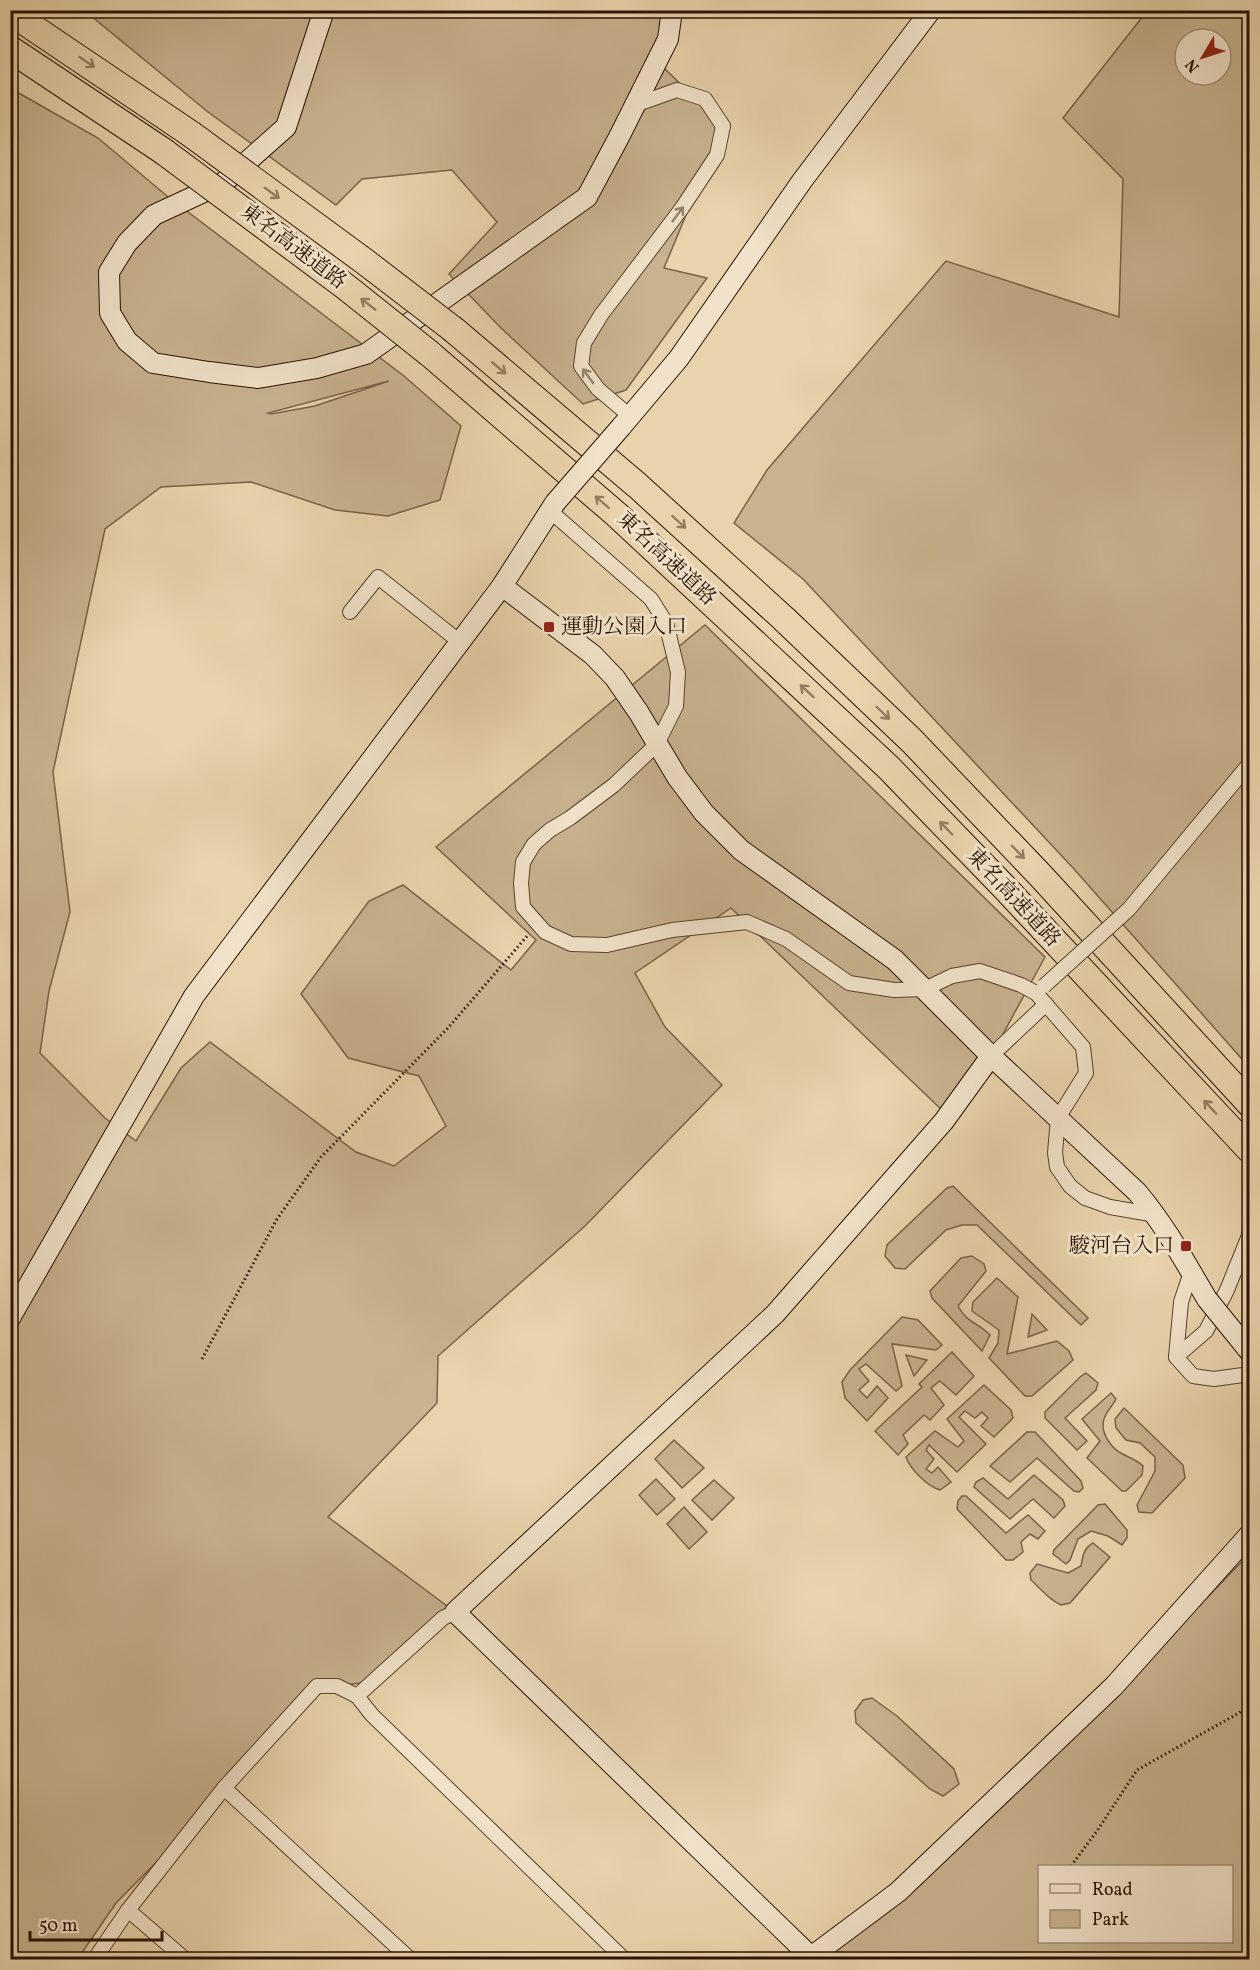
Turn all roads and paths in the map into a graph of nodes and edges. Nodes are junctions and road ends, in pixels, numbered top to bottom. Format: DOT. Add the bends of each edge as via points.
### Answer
graph roads {
  1 [pos="324,10"];
  2 [pos="672,10"];
  3 [pos="11,11"];
  4 [pos="930,11"];
  5 [pos="10,49"];
  6 [pos="10,65"];
  7 [pos="635,105"];
  8 [pos="119,122"];
  9 [pos="625,422"];
  10 [pos="552,507"];
  11 [pos="502,586"];
  12 [pos="350,612"];
  13 [pos="460,642"];
  14 [pos="657,744"];
  15 [pos="1250,763"];
  16 [pos="537,923"];
  17 [pos="925,989"];
  18 [pos="1040,990"];
  19 [pos="1046,1004"];
  20 [pos="991,1056"];
  21 [pos="1250,1104"];
  22 [pos="1058,1118"];
  23 [pos="1250,1150"];
  24 [pos="1156,1215"];
  25 [pos="1250,1233"];
  26 [pos="1191,1272"];
  27 [pos="10,1318"];
  28 [pos="1250,1352"];
  29 [pos="1176,1357"];
  30 [pos="202,1359"];
  31 [pos="1250,1374"];
  32 [pos="1250,1534"];
  33 [pos="455,1612"];
  34 [pos="357,1696"];
  35 [pos="1250,1703"];
  36 [pos="224,1788"];
  37 [pos="1072,1865"];
  38 [pos="128,1910"];
  39 [pos="809,1958"];
  40 [pos="94,1959"];
  41 [pos="186,1959"];
  42 [pos="411,1959"];
  43 [pos="625,1959"];
  1 -- 7 [label="street" via="286,127 223,183 154,216 127,243 109,272 111,313 127,341 153,363 258,378 317,368 366,354 587,197"];
  2 -- 7 [label="street" via="668,39"];
  3 -- 21 [label="highway, 東名高速道路, one-way, bridge" via="191,134 364,261 454,330 638,486 912,741"];
  4 -- 9 [label="street" via="802,181 679,358"];
  5 -- 8 [label="highway, 東名高速道路"];
  6 -- 8 [label="highway"];
  9 -- 7 [label="street, one-way" via="581,366 584,343 717,155 723,126 705,99 677,90"];
  23 -- 8 [label="highway, 東名高速道路, one-way, bridge" via="888,767 616,514 346,287"];
  9 -- 10 [label="street, bridge"];
  10 -- 11 [label="street"];
  10 -- 14 [label="street" via="651,599 666,622 678,672 676,706"];
  11 -- 13 [label="street"];
  11 -- 14 [label="street" via="593,655 615,678"];
  12 -- 13 [label="street" via="378,577"];
  13 -- 27 [label="street" via="194,996"];
  14 -- 16 [label="street" via="614,785 534,844 523,862 521,883 524,907"];
  14 -- 17 [label="street" via="704,813 741,850 895,960"];
  15 -- 18 [label="street, bridge" via="1129,909"];
  16 -- 17 [label="street" via="545,932 571,944 607,945 672,930 747,922 786,939 849,982 894,990"];
  16 -- 30 [label="path" via="448,1028 321,1156 277,1220"];
  17 -- 18 [label="street" via="952,976 980,971"];
  17 -- 20 [label="street"];
  18 -- 19 [label="street"];
  19 -- 20 [label="street"];
  19 -- 22 [label="street" via="1083,1047 1086,1074"];
  20 -- 22 [label="street"];
  20 -- 33 [label="street" via="944,1121 775,1314"];
  22 -- 24 [label="street"];
  22 -- 24 [label="street" via="1057,1167 1070,1186 1085,1198 1110,1207"];
  24 -- 26 [label="street"];
  25 -- 29 [label="street" via="1206,1331"];
  26 -- 28 [label="street, bridge" via="1207,1299"];
  26 -- 29 [label="street" via="1181,1302"];
  29 -- 31 [label="street" via="1193,1376 1214,1379"];
  32 -- 39 [label="street" via="1114,1686 898,1892"];
  33 -- 34 [label="street" via="443,1618"];
  33 -- 39 [label="street"];
  34 -- 36 [label="street" via="337,1686 317,1686"];
  34 -- 43 [label="street" via="381,1724"];
  35 -- 37 [label="path" via="1137,1770"];
  36 -- 38 [label="street"];
  36 -- 42 [label="street"];
  38 -- 40 [label="street"];
  38 -- 41 [label="street"];
}
